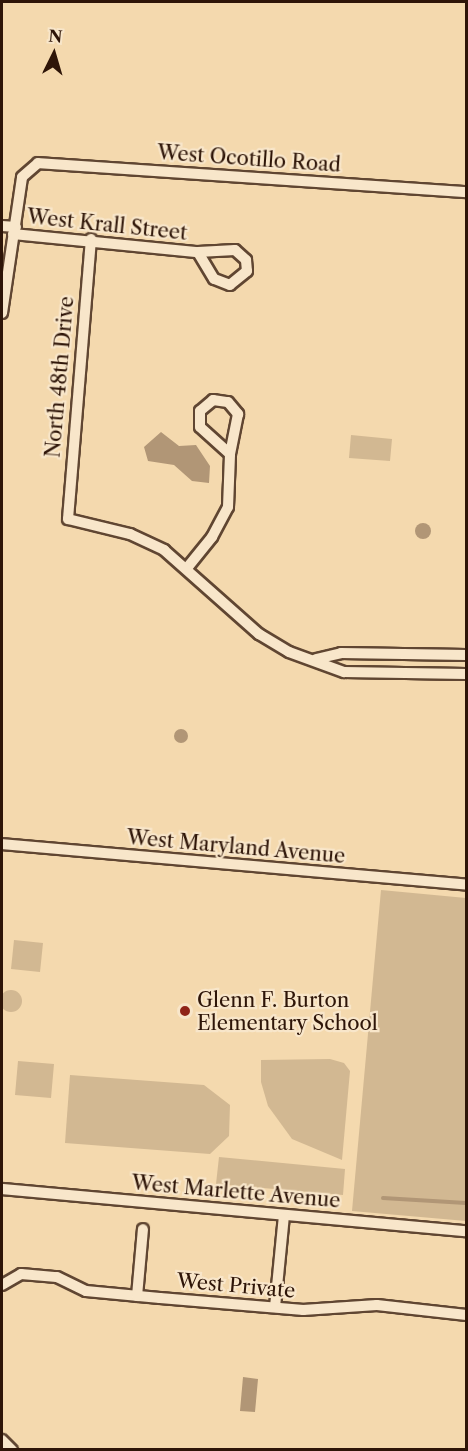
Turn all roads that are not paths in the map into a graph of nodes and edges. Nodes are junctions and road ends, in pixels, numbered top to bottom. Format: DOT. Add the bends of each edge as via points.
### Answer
graph roads {
  1 [pos="466,192"];
  2 [pos="2,226"];
  3 [pos="14,230"];
  4 [pos="91,239"];
  5 [pos="198,252"];
  6 [pos="2,313"];
  7 [pos="231,454"];
  8 [pos="186,568"];
  9 [pos="466,655"];
  10 [pos="316,659"];
  11 [pos="466,674"];
  12 [pos="2,844"];
  13 [pos="466,885"];
  14 [pos="2,1190"];
  15 [pos="284,1215"];
  16 [pos="143,1229"];
  17 [pos="466,1231"];
  18 [pos="4,1283"];
  19 [pos="137,1296"];
  20 [pos="275,1307"];
  21 [pos="466,1316"];
  1 -- 3 [label="street, West Ocotillo Road" via="29,166 22,177"];
  2 -- 3 [label="street, West Krall Street"];
  3 -- 4 [label="street, West Krall Street"];
  3 -- 6 [label="street"];
  4 -- 5 [label="street, West Krall Street"];
  4 -- 8 [label="street, North 48th Drive" via="68,519 140,537"];
  5 -- 5 [label="street, West Krall Street" via="219,283 234,285 245,276 247,264 239,251"];
  7 -- 7 [label="street" via="238,414 228,402 213,400 202,407 199,423"];
  7 -- 8 [label="street" via="228,507 212,537"];
  8 -- 10 [label="street" via="259,634 289,652"];
  9 -- 10 [label="street" via="341,653"];
  10 -- 11 [label="street" via="344,672"];
  12 -- 13 [label="street, West Maryland Avenue"];
  14 -- 15 [label="street, West Marlette Avenue"];
  15 -- 17 [label="street, West Marlette Avenue"];
  15 -- 20 [label="street"];
  16 -- 19 [label="street"];
  18 -- 19 [label="street, West Private" via="21,1274 57,1277 86,1291"];
  19 -- 20 [label="street, West Private"];
  20 -- 21 [label="street, West Private" via="363,1305"];
}
